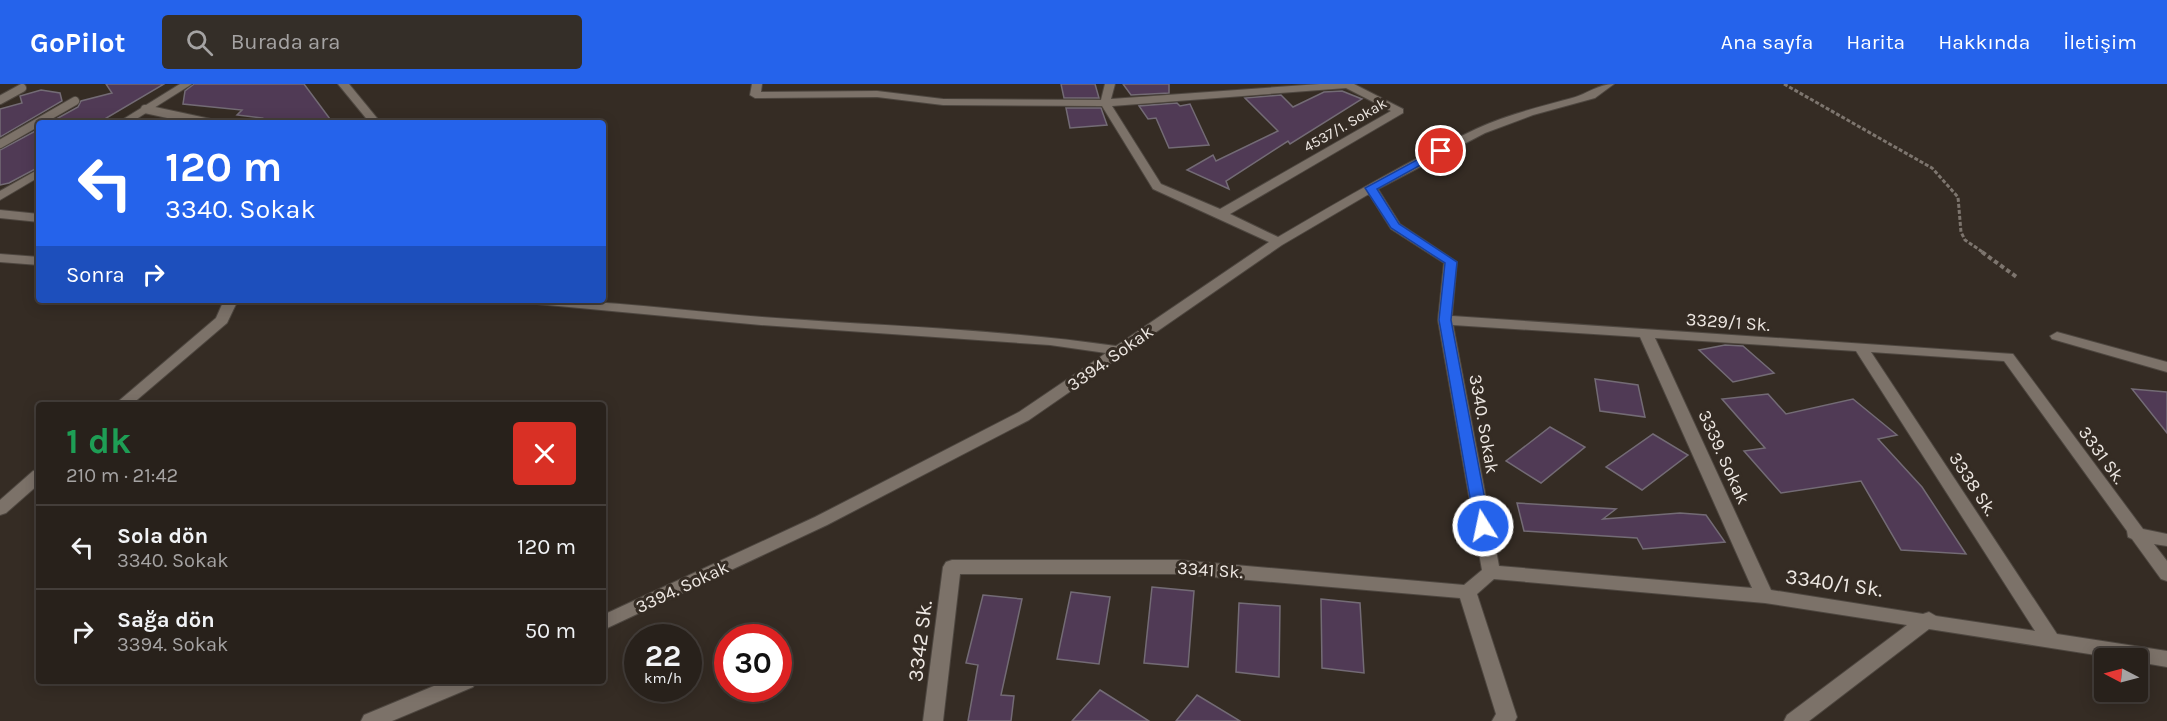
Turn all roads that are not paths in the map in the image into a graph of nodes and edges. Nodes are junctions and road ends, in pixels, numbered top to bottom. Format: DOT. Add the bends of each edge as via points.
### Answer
graph roads {
  1 [pos="187,84"];
  2 [pos="343,84"];
  3 [pos="757,84"];
  4 [pos="1110,84"];
  5 [pos="1609,84"];
  6 [pos="22,88"];
  7 [pos="0,100"];
  8 [pos="75,101"];
  9 [pos="1105,103"];
  10 [pos="145,109"];
  11 [pos="42,120"];
  12 [pos="127,120"];
  13 [pos="196,120"];
  14 [pos="373,120"];
  15 [pos="36,123"];
  16 [pos="0,144"];
  17 [pos="36,174"];
  18 [pos="1371,188"];
  19 [pos="0,196"];
  20 [pos="0,214"];
  21 [pos="1221,214"];
  22 [pos="36,218"];
  23 [pos="1278,242"];
  24 [pos="0,258"];
  25 [pos="36,261"];
  26 [pos="230,303"];
  27 [pos="569,303"];
  28 [pos="1445,320"];
  29 [pos="1646,334"];
  30 [pos="2057,336"];
  31 [pos="1862,349"];
  32 [pos="1120,351"];
  33 [pos="2008,357"];
  34 [pos="2167,368"];
  35 [pos="126,402"];
  36 [pos="36,478"];
  37 [pos="0,508"];
  38 [pos="2134,533"];
  39 [pos="2167,540"];
  40 [pos="952,567"];
  41 [pos="1491,572"];
  42 [pos="2167,574"];
  43 [pos="1467,592"];
  44 [pos="1765,596"];
  45 [pos="1929,620"];
  46 [pos="606,622"];
  47 [pos="2051,640"];
  48 [pos="2167,659"];
  49 [pos="459,684"];
  50 [pos="371,721"];
  51 [pos="933,721"];
  52 [pos="1503,721"];
  53 [pos="1794,721"];
  1 -- 10 [label="street"];
  2 -- 14 [label="street"];
  3 -- 9 [label="street, 4537/1. Sokak" via="755,95 877,94 943,102"];
  4 -- 9 [label="street"];
  5 -- 18 [label="street, 3394. Sokak" via="1591,96 1480,131"];
  6 -- 7 [label="lane"];
  8 -- 11 [label="lane"];
  9 -- 21 [label="street" via="1157,186"];
  9 -- 21 [label="street, 4537/1. Sokak" via="1348,85 1399,111"];
  10 -- 12 [label="street"];
  10 -- 13 [label="lane"];
  15 -- 16 [label="lane"];
  17 -- 19 [label="street"];
  18 -- 23 [label="street, 3394. Sokak"];
  18 -- 28 [label="street, 3340. Sokak" via="1395,226 1451,262"];
  20 -- 22 [label="street"];
  21 -- 23 [label="street"];
  23 -- 32 [label="street, 3394. Sokak"];
  24 -- 25 [label="street"];
  26 -- 35 [label="street" via="222,321"];
  27 -- 32 [label="street" via="1050,341"];
  28 -- 29 [label="street, 3329/1 Sk."];
  28 -- 41 [label="street, 3340. Sokak"];
  29 -- 31 [label="street, 3329/1 Sk."];
  29 -- 44 [label="street, 3339. Sokak"];
  30 -- 34 [label="street"];
  31 -- 33 [label="street, 3329/1 Sk."];
  31 -- 47 [label="street, 3338 Sk."];
  32 -- 46 [label="street, 3394. Sokak" via="1024,416 821,521"];
  33 -- 38 [label="street, 3331 Sk."];
  36 -- 37 [label="street"];
  38 -- 39 [label="street"];
  38 -- 42 [label="street, 3331 Sk."];
  40 -- 43 [label="street, 3341 Sk." via="1178,567"];
  40 -- 51 [label="street, 3342 Sk."];
  41 -- 43 [label="street"];
  41 -- 44 [label="street, 3340/1 Sk."];
  43 -- 52 [label="street" via="1507,717"];
  44 -- 45 [label="street, 3340/1 Sk."];
  45 -- 47 [label="street, 3340/1 Sk."];
  45 -- 53 [label="street"];
  47 -- 48 [label="street, 3340/1 Sk."];
  49 -- 50 [label="street"];
}
